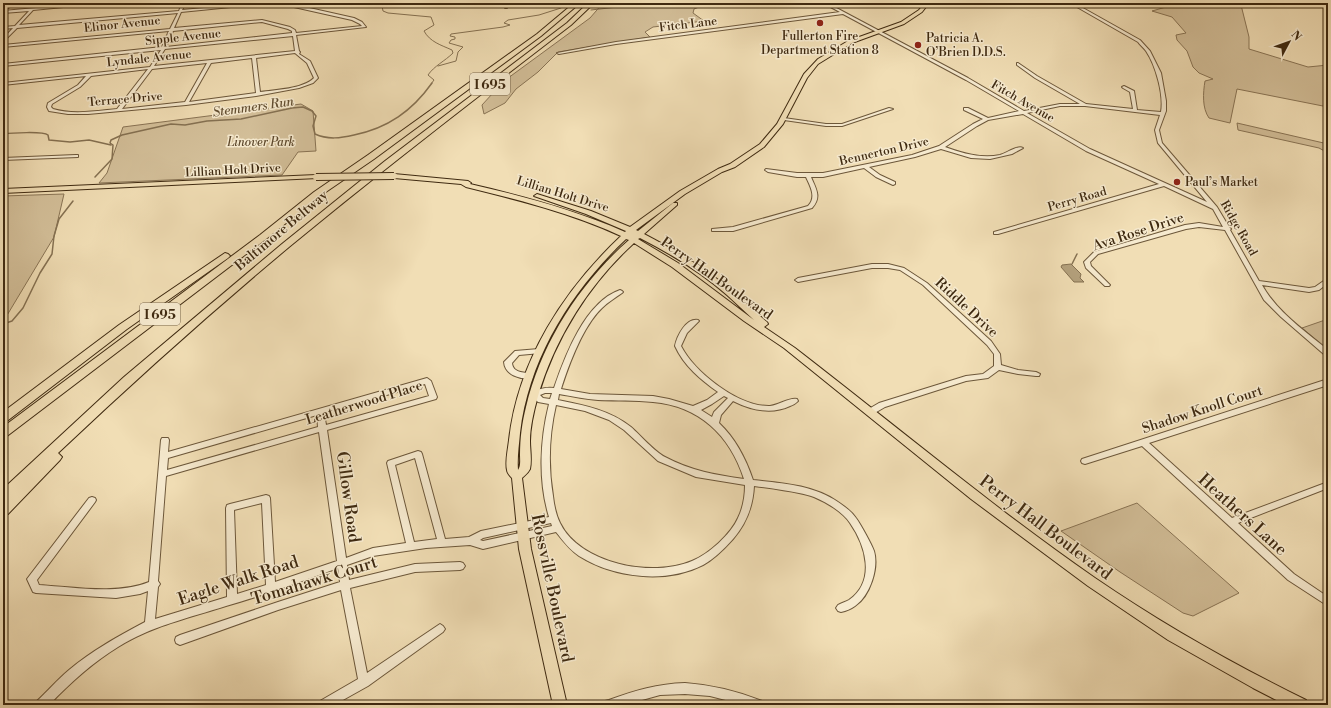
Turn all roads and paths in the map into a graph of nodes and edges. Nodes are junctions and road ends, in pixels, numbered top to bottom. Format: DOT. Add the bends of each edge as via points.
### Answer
graph roads {
  1 [pos="15,3"];
  2 [pos="102,3"];
  3 [pos="184,3"];
  4 [pos="270,3"];
  5 [pos="292,3"];
  6 [pos="574,3"];
  7 [pos="577,3"];
  8 [pos="591,3"];
  9 [pos="825,3"];
  10 [pos="927,3"];
  11 [pos="1072,3"];
  12 [pos="1321,3"];
  13 [pos="1328,4"];
  14 [pos="32,9"];
  15 [pos="3,11"];
  16 [pos="181,11"];
  17 [pos="843,13"];
  18 [pos="16,27"];
  19 [pos="3,28"];
  20 [pos="172,29"];
  21 [pos="878,32"];
  22 [pos="294,35"];
  23 [pos="531,40"];
  24 [pos="3,41"];
  25 [pos="3,46"];
  26 [pos="163,49"];
  27 [pos="298,52"];
  28 [pos="559,53"];
  29 [pos="254,56"];
  30 [pos="210,61"];
  31 [pos="1018,64"];
  32 [pos="3,65"];
  33 [pos="151,68"];
  34 [pos="90,74"];
  35 [pos="3,84"];
  36 [pos="1124,86"];
  37 [pos="258,94"];
  38 [pos="186,104"];
  39 [pos="1085,105"];
  40 [pos="891,109"];
  41 [pos="966,109"];
  42 [pos="119,110"];
  43 [pos="1136,111"];
  44 [pos="1023,112"];
  45 [pos="1163,114"];
  46 [pos="784,118"];
  47 [pos="988,119"];
  48 [pos="941,147"];
  49 [pos="1021,148"];
  50 [pos="76,156"];
  51 [pos="3,159"];
  52 [pos="865,166"];
  53 [pos="726,169"];
  54 [pos="768,170"];
  55 [pos="808,176"];
  56 [pos="893,183"];
  57 [pos="1163,185"];
  58 [pos="3,191"];
  59 [pos="317,194"];
  60 [pos="1215,208"];
  61 [pos="654,221"];
  62 [pos="1228,229"];
  63 [pos="714,230"];
  64 [pos="996,233"];
  65 [pos="632,235"];
  66 [pos="668,249"];
  67 [pos="798,280"];
  68 [pos="1327,281"];
  69 [pos="1257,283"];
  70 [pos="1107,285"];
  71 [pos="620,292"];
  72 [pos="696,321"];
  73 [pos="790,348"];
  74 [pos="164,350"];
  75 [pos="539,351"];
  76 [pos="1328,354"];
  77 [pos="998,366"];
  78 [pos="1036,374"];
  79 [pos="529,376"];
  80 [pos="1328,382"];
  81 [pos="556,392"];
  82 [pos="723,392"];
  83 [pos="534,395"];
  84 [pos="591,397"];
  85 [pos="732,398"];
  86 [pos="794,401"];
  87 [pos="552,402"];
  88 [pos="586,408"];
  89 [pos="694,409"];
  90 [pos="320,411"];
  91 [pos="870,412"];
  92 [pos="3,418"];
  93 [pos="715,423"];
  94 [pos="323,429"];
  95 [pos="3,433"];
  96 [pos="165,440"];
  97 [pos="1142,442"];
  98 [pos="164,456"];
  99 [pos="1085,461"];
  100 [pos="163,474"];
  101 [pos="517,476"];
  102 [pos="750,483"];
  103 [pos="1328,486"];
  104 [pos="3,497"];
  105 [pos="92,500"];
  106 [pos="3,510"];
  107 [pos="554,519"];
  108 [pos="1230,522"];
  109 [pos="558,528"];
  110 [pos="522,531"];
  111 [pos="442,543"];
  112 [pos="411,546"];
  113 [pos="342,562"];
  114 [pos="460,566"];
  115 [pos="155,584"];
  116 [pos="345,585"];
  117 [pos="271,588"];
  118 [pos="232,600"];
  119 [pos="1328,602"];
  120 [pos="841,608"];
  121 [pos="150,624"];
  122 [pos="440,629"];
  123 [pos="180,640"];
  124 [pos="364,682"];
  125 [pos="41,705"];
  126 [pos="324,705"];
  127 [pos="560,705"];
  128 [pos="609,705"];
  129 [pos="758,705"];
  130 [pos="1301,705"];
  1 -- 15 [label="street"];
  2 -- 14 [label="street"];
  3 -- 16 [label="street"];
  4 -- 16 [label="street"];
  5 -- 22 [label="street, Sipple Avenue" via="353,19 362,23 364,28"];
  6 -- 23 [label="highway"];
  7 -- 23 [label="highway, Baltimore Beltway / I 695"];
  8 -- 74 [label="highway, Baltimore Beltway / I 695" via="569,24 322,215"];
  9 -- 17 [label="street, Fitch Avenue"];
  10 -- 21 [label="main road, Rossville Boulevard" via="912,17"];
  11 -- 45 [label="street, Ridge Road" via="1144,45 1159,73 1165,106"];
  12 -- 13 [label="street"];
  14 -- 15 [label="street"];
  14 -- 18 [label="street"];
  16 -- 18 [label="street"];
  16 -- 20 [label="street"];
  17 -- 21 [label="street, Fitch Avenue"];
  17 -- 28 [label="street, Fitch Lane" via="620,42"];
  18 -- 19 [label="street"];
  18 -- 24 [label="street"];
  20 -- 22 [label="street, Elinor Avenue" via="262,21 289,28 294,31"];
  20 -- 25 [label="street, Elinor Avenue"];
  20 -- 26 [label="street"];
  21 -- 44 [label="street, Fitch Avenue"];
  21 -- 46 [label="main road, Rossville Boulevard" via="844,45 818,62 806,75"];
  22 -- 26 [label="street, Sipple Avenue"];
  22 -- 27 [label="street"];
  23 -- 59 [label="highway, Baltimore Beltway / I 695"];
  26 -- 32 [label="street, Sipple Avenue"];
  26 -- 33 [label="street"];
  27 -- 29 [label="street, Lyndale Avenue"];
  27 -- 37 [label="street" via="309,62 315,79 299,86"];
  29 -- 30 [label="street, Lyndale Avenue"];
  29 -- 37 [label="street"];
  30 -- 33 [label="street, Lyndale Avenue"];
  30 -- 38 [label="street"];
  31 -- 39 [label="street"];
  33 -- 34 [label="street, Lyndale Avenue"];
  33 -- 42 [label="street"];
  34 -- 35 [label="street, Lyndale Avenue"];
  34 -- 42 [label="street, Terrace Drive" via="79,86 50,103 51,110 73,113"];
  36 -- 43 [label="street" via="1132,91"];
  37 -- 38 [label="street, Terrace Drive"];
  38 -- 42 [label="street, Terrace Drive"];
  39 -- 43 [label="street, Bennerton Drive"];
  39 -- 44 [label="street, Bennerton Drive" via="1060,105"];
  40 -- 46 [label="street" via="847,124 836,125"];
  41 -- 47 [label="street"];
  43 -- 45 [label="street, Bennerton Drive"];
  44 -- 47 [label="street, Bennerton Drive"];
  44 -- 57 [label="street, Fitch Avenue" via="1088,150"];
  45 -- 60 [label="street, Ridge Road" via="1158,130 1160,142"];
  46 -- 53 [label="main road, Rossville Boulevard" via="764,145"];
  47 -- 48 [label="street, Bennerton Drive"];
  48 -- 49 [label="street" via="981,158"];
  48 -- 52 [label="street, Bennerton Drive"];
  50 -- 51 [label="street"];
  52 -- 55 [label="street, Bennerton Drive"];
  52 -- 56 [label="street"];
  53 -- 61 [label="main road, Rossville Boulevard"];
  53 -- 65 [label="main road, Rossville Boulevard" via="684,191"];
  54 -- 55 [label="street, Bennerton Drive"];
  55 -- 63 [label="street" via="817,198 810,207 733,229"];
  57 -- 60 [label="street, Fitch Avenue"];
  57 -- 64 [label="street, Perry Road"];
  58 -- 65 [label="main road, Lillian Holt Drive, bridge" via="394,176 463,183 540,200 594,214"];
  59 -- 92 [label="highway" via="285,213 124,327"];
  59 -- 95 [label="highway, Baltimore Beltway / I 695"];
  60 -- 62 [label="street, Ridge Road"];
  61 -- 65 [label="main road, Rossville Boulevard"];
  61 -- 66 [label="main road" via="653,234"];
  62 -- 69 [label="street, Ridge Road"];
  62 -- 70 [label="street, Ava Rose Drive" via="1184,227 1096,254 1087,262 1088,267"];
  65 -- 66 [label="main road, Perry Hall Boulevard"];
  65 -- 73 [label="main road, Perry Hall Boulevard"];
  65 -- 75 [label="main road, Rossville Boulevard" via="600,261 579,287"];
  65 -- 83 [label="main road, Rossville Boulevard" via="573,311 549,354"];
  66 -- 73 [label="main road, Perry Hall Boulevard" via="730,293"];
  67 -- 77 [label="street, Riddle Drive" via="872,266 902,269 925,284 990,343 997,354"];
  68 -- 69 [label="street" via="1317,289 1310,290"];
  69 -- 76 [label="street, Ridge Road" via="1274,308"];
  71 -- 81 [label="street" via="600,305 583,329 566,362"];
  72 -- 82 [label="street" via="680,336 678,346 687,362"];
  73 -- 91 [label="main road, Perry Hall Boulevard"];
  74 -- 104 [label="highway, Baltimore Beltway / I 695" via="128,380"];
  74 -- 106 [label="highway"];
  75 -- 79 [label="main road, Rossville Boulevard"];
  75 -- 79 [label="street" via="517,354 508,362 508,366 517,375"];
  77 -- 78 [label="street"];
  77 -- 91 [label="street" via="985,376 966,379 882,405"];
  79 -- 101 [label="main road, Rossville Boulevard" via="519,407 514,440 512,470"];
  80 -- 97 [label="street, Shadow Knoll Court"];
  81 -- 83 [label="street" via="544,390"];
  81 -- 84 [label="street"];
  81 -- 87 [label="street"];
  82 -- 85 [label="street"];
  82 -- 89 [label="street" via="714,400"];
  83 -- 87 [label="street" via="541,400"];
  83 -- 101 [label="main road, Rossville Boulevard" via="526,439 524,469"];
  84 -- 88 [label="street"];
  84 -- 89 [label="street" via="653,399 674,402"];
  85 -- 86 [label="street" via="757,408 776,408"];
  85 -- 93 [label="street" via="717,414"];
  87 -- 88 [label="street"];
  87 -- 107 [label="street" via="547,433 546,472"];
  88 -- 102 [label="street" via="612,418 627,428 661,459 698,475"];
  89 -- 93 [label="street"];
  90 -- 94 [label="street, Gillow Road"];
  90 -- 94 [label="street, Leatherwood Place" via="427,381 433,397"];
  90 -- 98 [label="street, Leatherwood Place"];
  91 -- 130 [label="main road, Perry Hall Boulevard" via="1089,582 1215,660"];
  93 -- 102 [label="street" via="735,448"];
  94 -- 100 [label="street, Leatherwood Place"];
  94 -- 113 [label="street, Gillow Road"];
  96 -- 98 [label="street"];
  97 -- 99 [label="street, Shadow Knoll Court"];
  97 -- 108 [label="street, Heathers Lane"];
  98 -- 100 [label="street"];
  100 -- 115 [label="street"];
  101 -- 110 [label="main road, Rossville Boulevard"];
  102 -- 109 [label="street" via="742,522 718,550 685,568 655,572 625,570 604,564 577,548"];
  102 -- 120 [label="street" via="814,493 835,504 852,520 869,552 871,565 868,580 861,594 852,603"];
  103 -- 108 [label="street"];
  105 -- 115 [label="street" via="32,579 36,589 116,594 140,590"];
  107 -- 109 [label="street"];
  107 -- 110 [label="street"];
  108 -- 119 [label="street, Heathers Lane" via="1291,577"];
  109 -- 110 [label="street"];
  110 -- 111 [label="street, Eagle Walk Road" via="483,545 470,541"];
  110 -- 127 [label="main road, Rossville Boulevard"];
  111 -- 112 [label="street, Eagle Walk Road"];
  111 -- 112 [label="street" via="418,454 391,463"];
  112 -- 113 [label="street, Eagle Walk Road" via="373,552"];
  113 -- 116 [label="street, Gillow Road"];
  113 -- 117 [label="street, Eagle Walk Road"];
  114 -- 116 [label="street, Tomahawk Court" via="415,568"];
  115 -- 121 [label="street"];
  116 -- 123 [label="street, Tomahawk Court"];
  116 -- 124 [label="street, Gillow Road"];
  117 -- 118 [label="street, Eagle Walk Road"];
  117 -- 118 [label="street" via="266,498 230,508"];
  118 -- 121 [label="street, Eagle Walk Road"];
  121 -- 125 [label="street, Eagle Walk Road" via="90,660"];
  122 -- 124 [label="street"];
  124 -- 126 [label="street"];
  128 -- 129 [label="street" via="646,693 676,689 713,691"];
}
